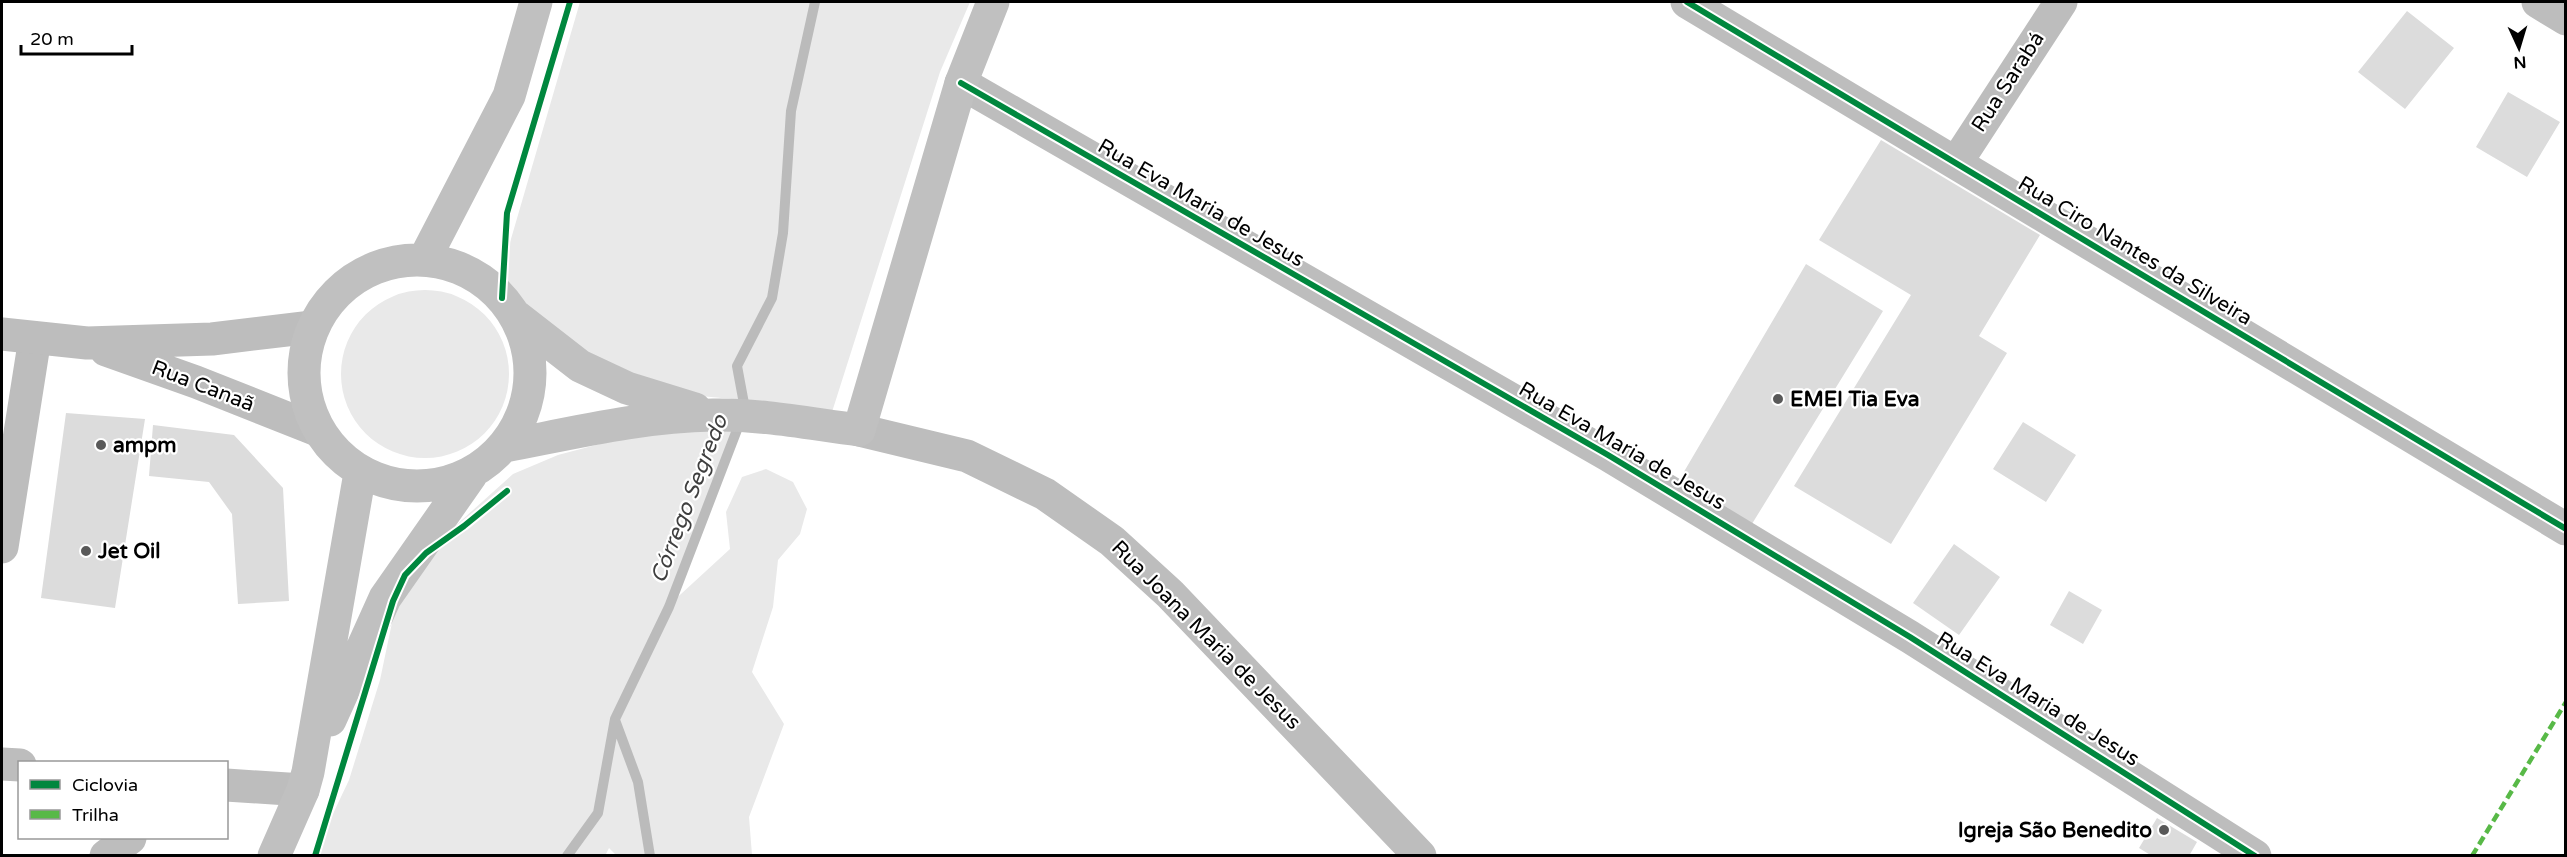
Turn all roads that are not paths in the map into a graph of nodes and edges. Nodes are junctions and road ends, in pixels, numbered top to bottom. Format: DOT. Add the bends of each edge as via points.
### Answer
graph roads {
  1 [pos="536,2"];
  2 [pos="993,2"];
  3 [pos="1687,2"];
  4 [pos="2061,2"];
  5 [pos="2538,2"];
  6 [pos="2565,19"];
  7 [pos="962,83"];
  8 [pos="1956,163"];
  9 [pos="424,260"];
  10 [pos="517,317"];
  11 [pos="312,327"];
  12 [pos="2,334"];
  13 [pos="35,338"];
  14 [pos="87,343"];
  15 [pos="721,415"];
  16 [pos="317,430"];
  17 [pos="859,430"];
  18 [pos="505,446"];
  19 [pos="360,473"];
  20 [pos="471,475"];
  21 [pos="2565,529"];
  22 [pos="2,547"];
  23 [pos="2,764"];
  24 [pos="18,765"];
  25 [pos="306,781"];
  26 [pos="228,785"];
  27 [pos="127,839"];
  28 [pos="106,855"];
  29 [pos="274,855"];
  30 [pos="1420,855"];
  31 [pos="2255,855"];
  1 -- 9 [label="main road" via="509,96"];
  2 -- 7 [label="main road"];
  3 -- 8 [label="street, Rua Ciro Nantes da Silveira"];
  4 -- 8 [label="street, Rua Sarabá"];
  5 -- 6 [label="street"];
  7 -- 17 [label="main road"];
  7 -- 31 [label="street, Rua Eva Maria de Jesus" via="1608,455 1910,638"];
  8 -- 21 [label="street, Rua Ciro Nantes da Silveira"];
  9 -- 10 [label="main road" via="453,266 480,278"];
  9 -- 11 [label="main road" via="390,263 358,276 331,298"];
  10 -- 15 [label="main road, Rua Joana Maria de Jesus" via="580,366 627,388"];
  10 -- 18 [label="main road" via="531,361 526,406"];
  11 -- 14 [label="street, Rua Canaã" via="212,339"];
  11 -- 16 [label="main road" via="303,362 304,397"];
  12 -- 13 [label="street, Rua Canaã"];
  13 -- 14 [label="street, Rua Canaã"];
  13 -- 22 [label="street"];
  14 -- 16 [label="street, Rua Canaã"];
  15 -- 17 [label="main road, Rua Joana Maria de Jesus"];
  15 -- 18 [label="main road, Rua Joana Maria de Jesus" via="632,423"];
  16 -- 19 [label="main road"];
  17 -- 30 [label="street, Rua Joana Maria de Jesus" via="967,456 1045,494 1112,541 1170,594"];
  18 -- 20 [label="main road"];
  19 -- 20 [label="main road" via="396,486 434,486"];
  19 -- 25 [label="main road"];
  20 -- 25 [label="main road" via="385,598"];
  23 -- 24 [label="street"];
  25 -- 26 [label="street"];
  25 -- 29 [label="main road"];
  27 -- 28 [label="street"];
}
